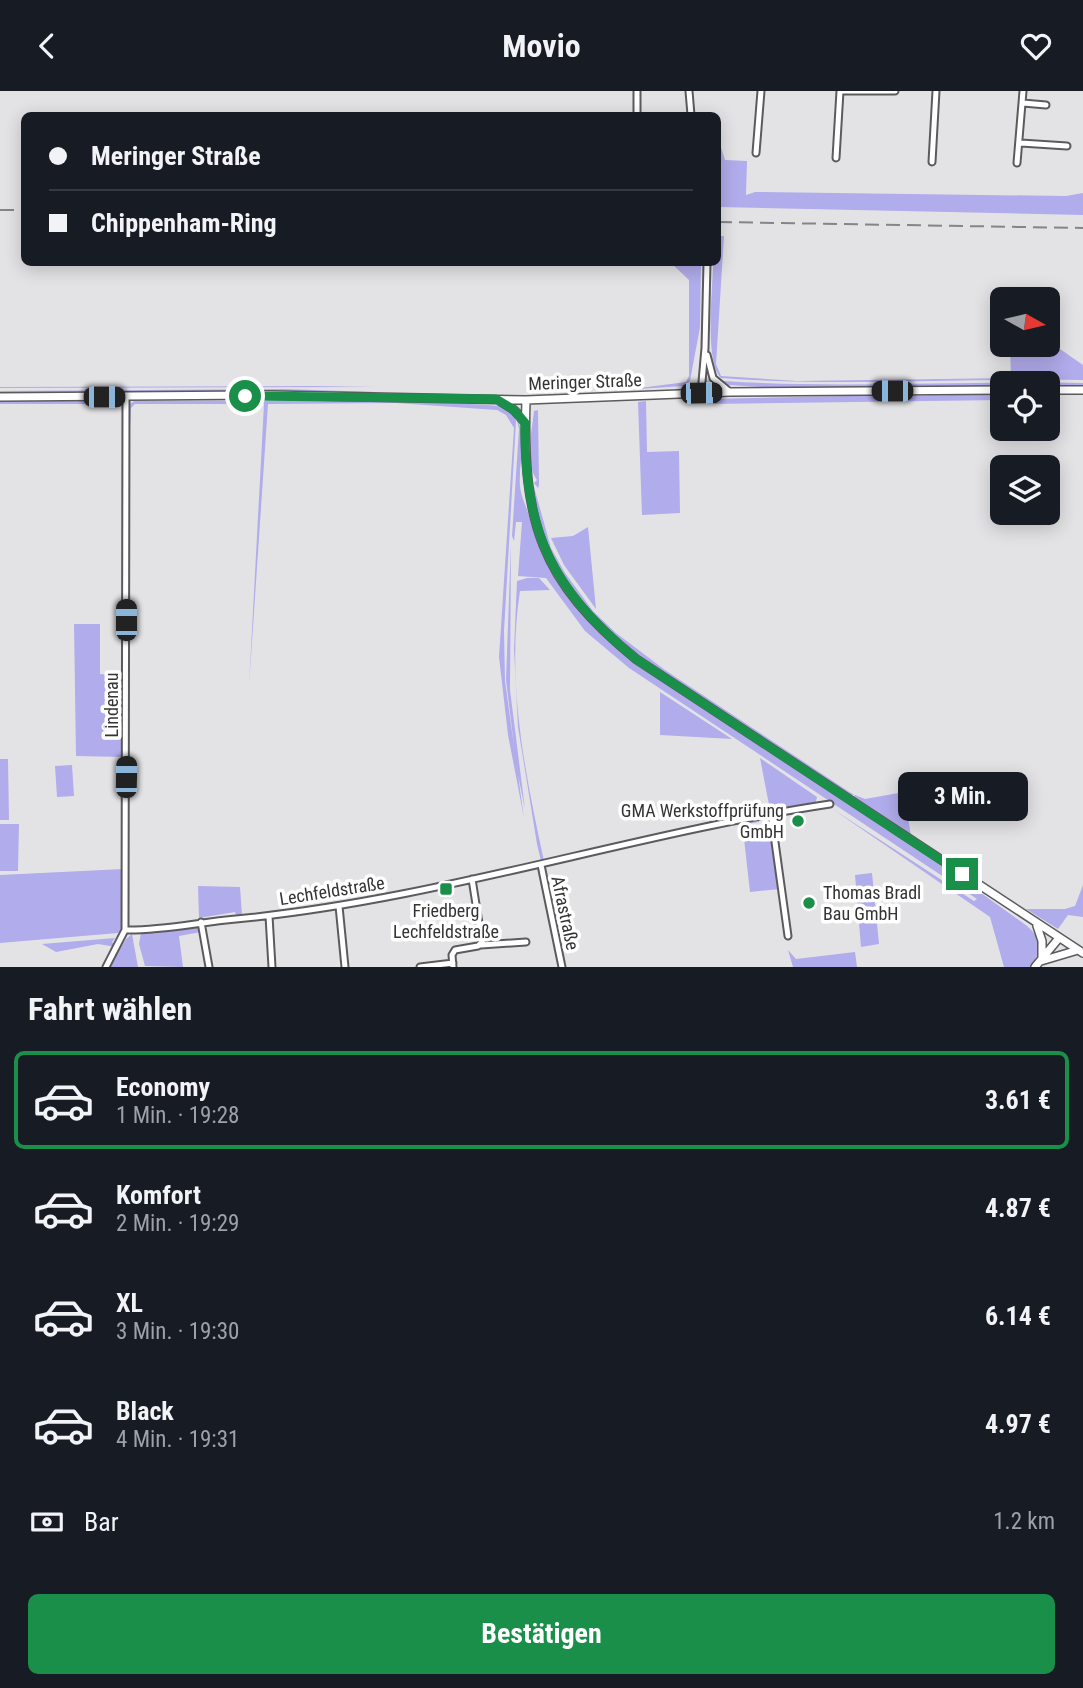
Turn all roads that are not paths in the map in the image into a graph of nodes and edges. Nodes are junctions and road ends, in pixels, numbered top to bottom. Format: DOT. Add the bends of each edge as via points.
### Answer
graph roads {
  1 [pos="637,91"];
  2 [pos="689,91"];
  3 [pos="761,91"];
  4 [pos="841,91"];
  5 [pos="895,91"];
  6 [pos="936,91"];
  7 [pos="1023,91"];
  8 [pos="1023,103"];
  9 [pos="1046,105"];
  10 [pos="637,112"];
  11 [pos="691,112"];
  12 [pos="1021,143"];
  13 [pos="1067,146"];
  14 [pos="756,153"];
  15 [pos="836,158"];
  16 [pos="932,162"];
  17 [pos="1017,163"];
  18 [pos="707,266"];
  19 [pos="705,348"];
  20 [pos="990,390"];
  21 [pos="1060,390"];
  22 [pos="1083,390"];
  23 [pos="730,392"];
  24 [pos="701,393"];
  25 [pos="0,397"];
  26 [pos="126,397"];
  27 [pos="496,399"];
  28 [pos="526,400"];
  29 [pos="525,423"];
  30 [pos="830,804"];
  31 [pos="771,813"];
  32 [pos="541,865"];
  33 [pos="472,879"];
  34 [pos="338,906"];
  35 [pos="268,915"];
  36 [pos="201,922"];
  37 [pos="1035,923"];
  38 [pos="125,930"];
  39 [pos="788,936"];
  40 [pos="1059,938"];
  41 [pos="526,941"];
  42 [pos="481,945"];
  43 [pos="1081,952"];
  44 [pos="1039,962"];
  45 [pos="453,965"];
  46 [pos="106,967"];
  47 [pos="209,967"];
  48 [pos="272,967"];
  49 [pos="345,967"];
  50 [pos="420,967"];
  51 [pos="562,967"];
  1 -- 10 [label="street"];
  2 -- 11 [label="street"];
  3 -- 14 [label="street"];
  4 -- 5 [label="street"];
  4 -- 15 [label="street"];
  6 -- 16 [label="street"];
  7 -- 8 [label="street"];
  8 -- 9 [label="street"];
  8 -- 12 [label="street"];
  12 -- 13 [label="street"];
  12 -- 17 [label="street"];
  18 -- 19 [label="street"];
  19 -- 23 [label="street" via="713,378"];
  19 -- 24 [label="street"];
  20 -- 23 [label="main road, Meringer Straße"];
  21 -- 22 [label="main road"];
  23 -- 24 [label="main road, Meringer Straße"];
  24 -- 28 [label="main road, Meringer Straße"];
  25 -- 26 [label="main road, Meringer Straße"];
  26 -- 27 [label="main road, Meringer Straße"];
  26 -- 38 [label="street, Lindenau"];
  27 -- 28 [label="main road, Meringer Straße"];
  27 -- 29 [label="main road"];
  28 -- 29 [label="main road"];
  29 -- 37 [label="main road" via="526,483 538,534 560,580 590,619 636,659"];
  30 -- 31 [label="street, Lechfeldstraße"];
  31 -- 32 [label="street, Lechfeldstraße"];
  31 -- 39 [label="street"];
  32 -- 33 [label="street, Lechfeldstraße"];
  32 -- 51 [label="street, Afrastraße"];
  33 -- 34 [label="street, Lechfeldstraße"];
  33 -- 42 [label="street"];
  34 -- 35 [label="street, Lechfeldstraße"];
  34 -- 49 [label="street"];
  35 -- 36 [label="street, Lechfeldstraße"];
  35 -- 48 [label="street"];
  36 -- 38 [label="street, Lechfeldstraße"];
  36 -- 47 [label="street"];
  37 -- 40 [label="main road"];
  37 -- 44 [label="main road" via="1042,941"];
  38 -- 46 [label="street"];
  40 -- 43 [label="main road"];
  40 -- 44 [label="main road"];
  41 -- 42 [label="street"];
  42 -- 45 [label="street" via="455,950"];
  43 -- 44 [label="main road"];
  45 -- 50 [label="street"];
}
